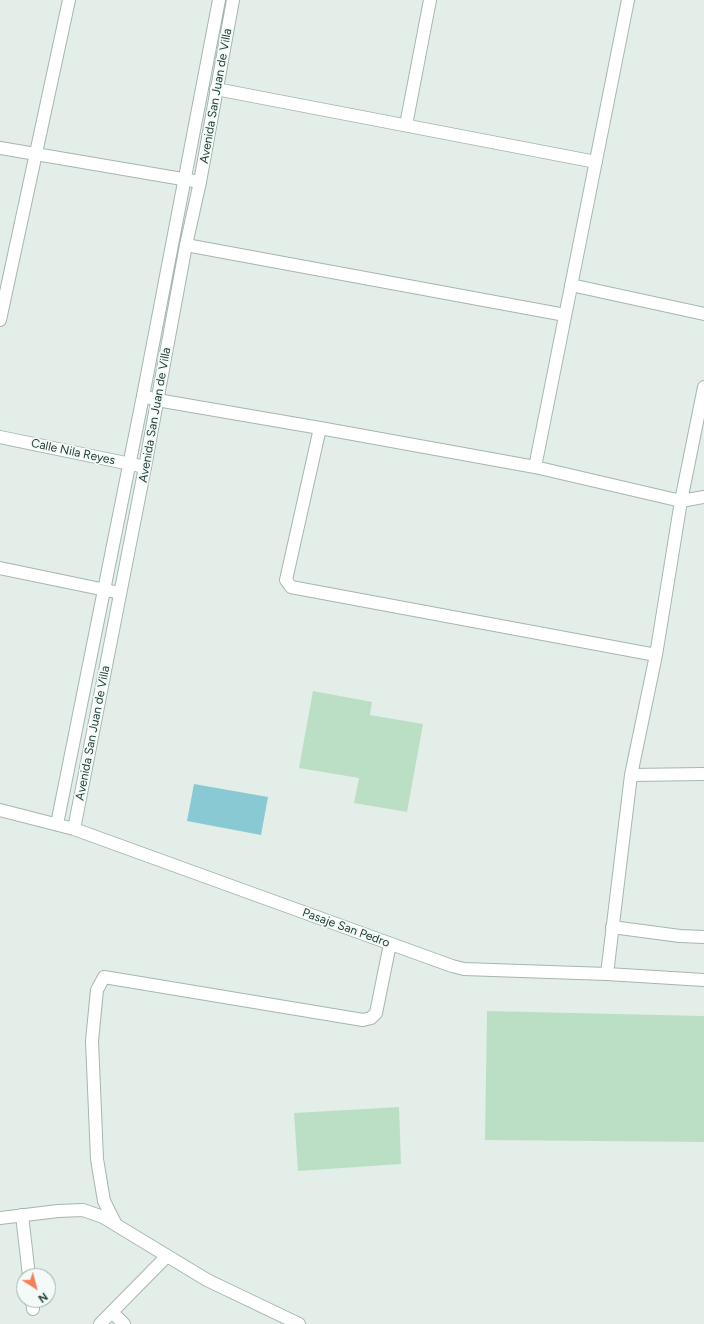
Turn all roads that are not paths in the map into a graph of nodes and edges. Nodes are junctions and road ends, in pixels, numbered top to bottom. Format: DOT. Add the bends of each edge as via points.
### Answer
graph roads {
  1 [pos="69,0"];
  2 [pos="219,0"];
  3 [pos="233,0"];
  4 [pos="430,0"];
  5 [pos="628,0"];
  6 [pos="216,89"];
  7 [pos="406,126"];
  8 [pos="0,148"];
  9 [pos="35,154"];
  10 [pos="596,162"];
  11 [pos="184,180"];
  12 [pos="200,182"];
  13 [pos="186,244"];
  14 [pos="571,285"];
  15 [pos="704,314"];
  16 [pos="565,315"];
  17 [pos="0,320"];
  18 [pos="704,387"];
  19 [pos="143,396"];
  20 [pos="157,400"];
  21 [pos="320,428"];
  22 [pos="0,437"];
  23 [pos="129,463"];
  24 [pos="145,467"];
  25 [pos="535,467"];
  26 [pos="704,497"];
  27 [pos="681,501"];
  28 [pos="0,568"];
  29 [pos="104,590"];
  30 [pos="120,593"];
  31 [pos="656,655"];
  32 [pos="704,774"];
  33 [pos="631,775"];
  34 [pos="0,810"];
  35 [pos="57,824"];
  36 [pos="74,829"];
  37 [pos="612,926"];
  38 [pos="704,937"];
  39 [pos="390,944"];
  40 [pos="608,974"];
  41 [pos="704,980"];
  42 [pos="22,1214"];
  43 [pos="0,1218"];
  44 [pos="116,1225"];
  45 [pos="168,1256"];
  46 [pos="28,1268"];
  47 [pos="112,1312"];
  48 [pos="100,1324"];
  49 [pos="124,1324"];
  50 [pos="299,1324"];
  1 -- 9 [label="street"];
  2 -- 11 [label="street, Avenida San Juan de Villa"];
  3 -- 6 [label="street, Avenida San Juan de Villa"];
  4 -- 7 [label="street"];
  5 -- 10 [label="street"];
  6 -- 7 [label="street"];
  6 -- 12 [label="street, Avenida San Juan de Villa"];
  7 -- 10 [label="street"];
  8 -- 9 [label="street"];
  9 -- 11 [label="street"];
  9 -- 17 [label="street"];
  10 -- 14 [label="street"];
  11 -- 12 [label="street"];
  11 -- 19 [label="street, Avenida San Juan de Villa"];
  12 -- 13 [label="street, Avenida San Juan de Villa"];
  13 -- 16 [label="street"];
  13 -- 20 [label="street, Avenida San Juan de Villa"];
  14 -- 15 [label="street"];
  14 -- 16 [label="street"];
  16 -- 25 [label="street"];
  18 -- 27 [label="street"];
  19 -- 20 [label="street"];
  19 -- 23 [label="street, Avenida San Juan de Villa"];
  20 -- 21 [label="street"];
  20 -- 24 [label="street, Avenida San Juan de Villa"];
  21 -- 25 [label="street"];
  21 -- 31 [label="street" via="286,580 291,587"];
  22 -- 23 [label="street, Calle Nila Reyes"];
  23 -- 24 [label="street, Calle Nila Reyes"];
  23 -- 29 [label="street, Avenida San Juan de Villa"];
  24 -- 30 [label="street, Avenida San Juan de Villa"];
  25 -- 27 [label="street"];
  26 -- 27 [label="street"];
  27 -- 31 [label="street"];
  28 -- 29 [label="street"];
  29 -- 30 [label="street"];
  29 -- 35 [label="street, Avenida San Juan de Villa"];
  30 -- 36 [label="street, Avenida San Juan de Villa"];
  31 -- 33 [label="street"];
  32 -- 33 [label="street"];
  33 -- 37 [label="street"];
  34 -- 35 [label="street, Pasaje San Pedro"];
  35 -- 36 [label="street, Pasaje San Pedro"];
  36 -- 39 [label="street, Pasaje San Pedro"];
  37 -- 38 [label="street"];
  37 -- 40 [label="street"];
  39 -- 40 [label="street, Pasaje San Pedro" via="464,969"];
  39 -- 44 [label="street" via="376,1014 363,1020 104,977 97,990 92,1041 97,1159 104,1201"];
  40 -- 41 [label="street, Pasaje San Pedro"];
  42 -- 43 [label="street"];
  42 -- 44 [label="street" via="83,1210"];
  42 -- 46 [label="street"];
  44 -- 45 [label="street"];
  45 -- 47 [label="street"];
  45 -- 50 [label="street" via="207,1280"];
  47 -- 48 [label="street"];
  47 -- 49 [label="street"];
}
